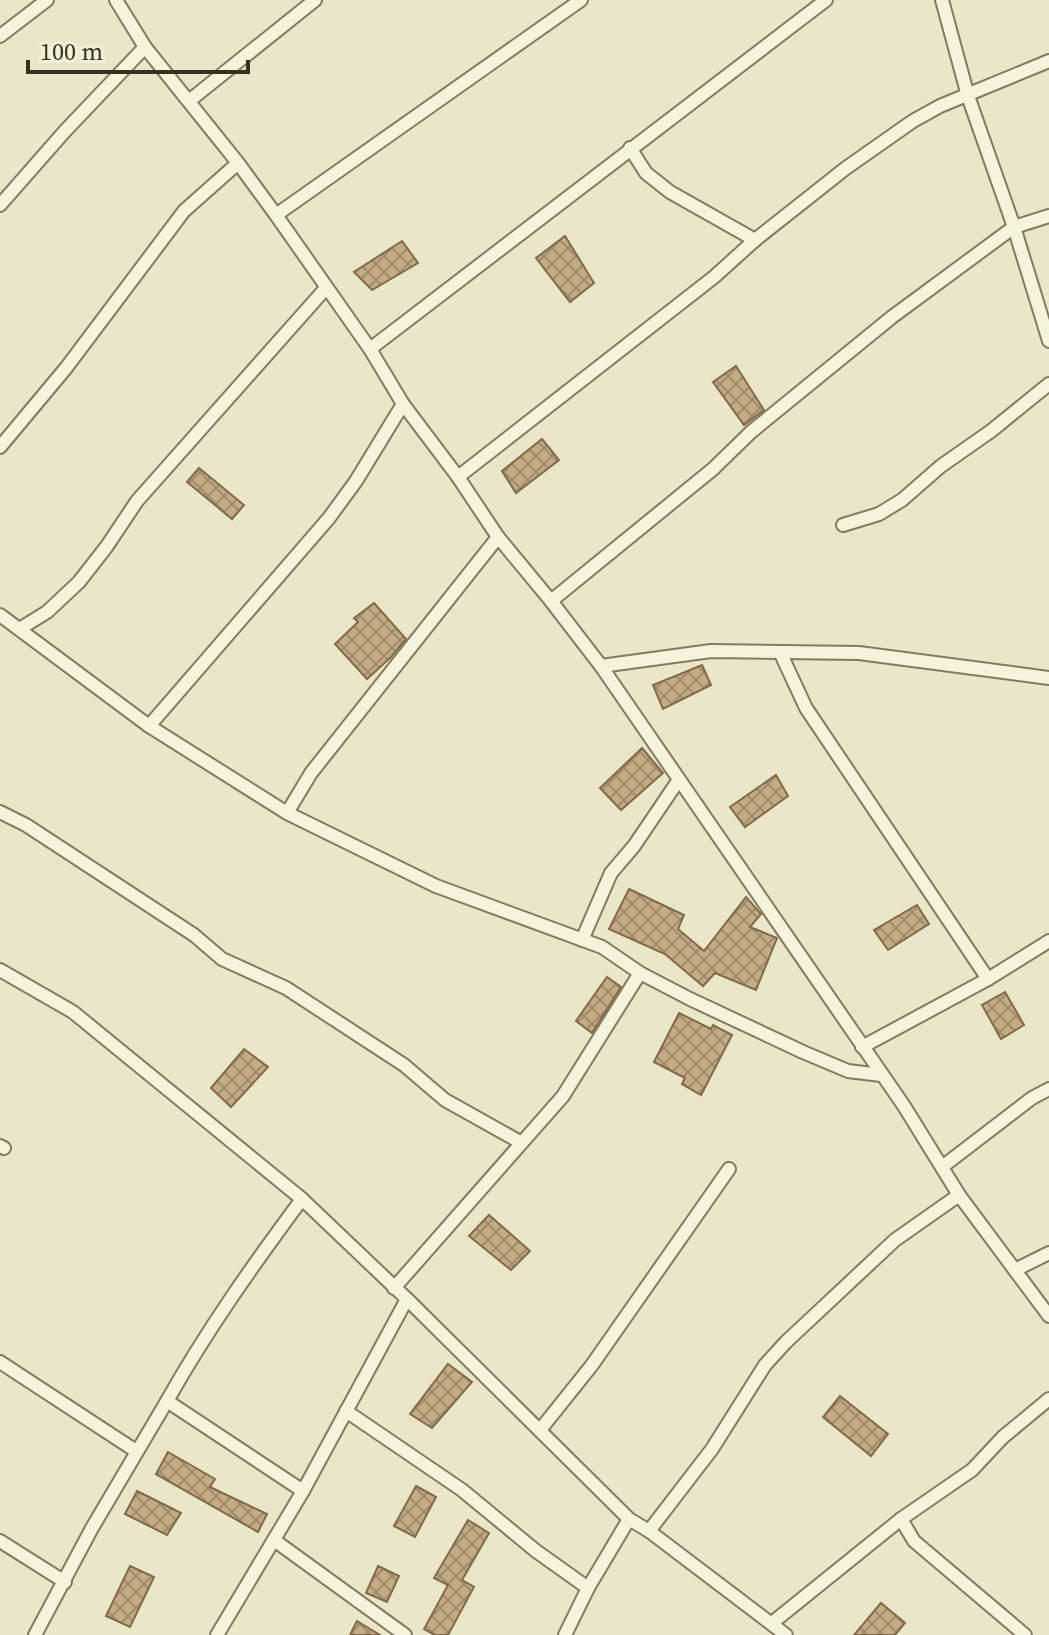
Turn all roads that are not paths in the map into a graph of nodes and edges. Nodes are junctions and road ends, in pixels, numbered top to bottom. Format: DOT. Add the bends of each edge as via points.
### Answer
graph roads {
  1 [pos="47,0"];
  2 [pos="116,0"];
  3 [pos="315,0"];
  4 [pos="581,0"];
  5 [pos="826,0"];
  6 [pos="942,0"];
  7 [pos="0,36"];
  8 [pos="145,47"];
  9 [pos="1049,61"];
  10 [pos="968,96"];
  11 [pos="189,101"];
  12 [pos="630,148"];
  13 [pos="238,163"];
  14 [pos="0,205"];
  15 [pos="276,215"];
  16 [pos="1049,216"];
  17 [pos="1014,227"];
  18 [pos="755,240"];
  19 [pos="326,288"];
  20 [pos="1049,341"];
  21 [pos="370,349"];
  22 [pos="1049,384"];
  23 [pos="403,404"];
  24 [pos="0,447"];
  25 [pos="458,477"];
  26 [pos="843,525"];
  27 [pos="498,537"];
  28 [pos="551,601"];
  29 [pos="0,615"];
  30 [pos="21,628"];
  31 [pos="780,652"];
  32 [pos="601,666"];
  33 [pos="1049,678"];
  34 [pos="149,726"];
  35 [pos="678,781"];
  36 [pos="0,812"];
  37 [pos="287,813"];
  38 [pos="582,940"];
  39 [pos="1049,941"];
  40 [pos="0,970"];
  41 [pos="640,973"];
  42 [pos="988,979"];
  43 [pos="862,1047"];
  44 [pos="881,1075"];
  45 [pos="1049,1089"];
  46 [pos="520,1142"];
  47 [pos="942,1167"];
  48 [pos="729,1169"];
  49 [pos="959,1195"];
  50 [pos="302,1199"];
  51 [pos="1049,1253"];
  52 [pos="1015,1270"];
  53 [pos="394,1288"];
  54 [pos="407,1299"];
  55 [pos="1049,1316"];
  56 [pos="0,1362"];
  57 [pos="1049,1399"];
  58 [pos="167,1401"];
  59 [pos="346,1411"];
  60 [pos="540,1430"];
  61 [pos="136,1451"];
  62 [pos="303,1491"];
  63 [pos="629,1519"];
  64 [pos="901,1519"];
  65 [pos="649,1531"];
  66 [pos="274,1540"];
  67 [pos="0,1541"];
  68 [pos="65,1582"];
  69 [pos="588,1588"];
  70 [pos="772,1623"];
  71 [pos="35,1635"];
  72 [pos="217,1635"];
  73 [pos="405,1635"];
  74 [pos="565,1635"];
  75 [pos="786,1635"];
  76 [pos="1025,1635"];
  1 -- 7 [label="street"];
  2 -- 8 [label="street"];
  3 -- 11 [label="street"];
  4 -- 15 [label="street"];
  5 -- 12 [label="street"];
  6 -- 10 [label="street"];
  8 -- 11 [label="street"];
  8 -- 14 [label="street"];
  9 -- 10 [label="street"];
  10 -- 17 [label="street"];
  10 -- 18 [label="street" via="913,121"];
  11 -- 13 [label="street"];
  12 -- 18 [label="street" via="646,173 670,192"];
  12 -- 21 [label="street"];
  13 -- 15 [label="street"];
  13 -- 24 [label="street" via="184,211"];
  15 -- 19 [label="street"];
  16 -- 17 [label="street"];
  17 -- 20 [label="street"];
  17 -- 28 [label="street" via="892,317"];
  18 -- 25 [label="street"];
  19 -- 21 [label="street"];
  19 -- 30 [label="street" via="137,501 79,582"];
  21 -- 23 [label="street"];
  22 -- 26 [label="street" via="902,500"];
  23 -- 25 [label="street"];
  23 -- 34 [label="street" via="329,518"];
  25 -- 27 [label="street"];
  27 -- 28 [label="street"];
  27 -- 37 [label="street" via="311,773"];
  28 -- 32 [label="street"];
  29 -- 30 [label="street"];
  30 -- 34 [label="street"];
  31 -- 32 [label="street" via="711,651"];
  31 -- 33 [label="street" via="859,653"];
  31 -- 42 [label="street" via="806,708"];
  32 -- 35 [label="street"];
  34 -- 37 [label="street"];
  35 -- 38 [label="street" via="611,873"];
  35 -- 43 [label="street"];
  36 -- 46 [label="street" via="194,935 222,959 286,988 404,1065 445,1100"];
  37 -- 38 [label="street" via="436,886"];
  38 -- 41 [label="street"];
  39 -- 42 [label="street"];
  40 -- 50 [label="street" via="73,1012"];
  41 -- 44 [label="street" via="814,1057 848,1071"];
  41 -- 46 [label="street" via="563,1096"];
  42 -- 43 [label="street"];
  43 -- 44 [label="street"];
  44 -- 47 [label="street"];
  45 -- 47 [label="street"];
  46 -- 53 [label="street"];
  47 -- 49 [label="street"];
  48 -- 60 [label="street"];
  49 -- 52 [label="street"];
  49 -- 65 [label="street" via="895,1240 786,1342"];
  50 -- 53 [label="street"];
  50 -- 58 [label="street" via="244,1277"];
  51 -- 52 [label="street"];
  52 -- 55 [label="street"];
  53 -- 54 [label="street"];
  54 -- 59 [label="street"];
  54 -- 60 [label="street"];
  56 -- 61 [label="street"];
  57 -- 64 [label="street" via="972,1470"];
  58 -- 61 [label="street"];
  58 -- 62 [label="street"];
  59 -- 62 [label="street"];
  59 -- 69 [label="street" via="462,1490"];
  60 -- 63 [label="street"];
  61 -- 68 [label="street"];
  62 -- 66 [label="street"];
  63 -- 65 [label="street"];
  63 -- 69 [label="street"];
  64 -- 70 [label="street"];
  64 -- 76 [label="street" via="914,1541"];
  65 -- 70 [label="street"];
  66 -- 72 [label="street"];
  66 -- 73 [label="street"];
  67 -- 68 [label="street"];
  68 -- 71 [label="street"];
  69 -- 74 [label="street"];
  70 -- 75 [label="street"];
}
